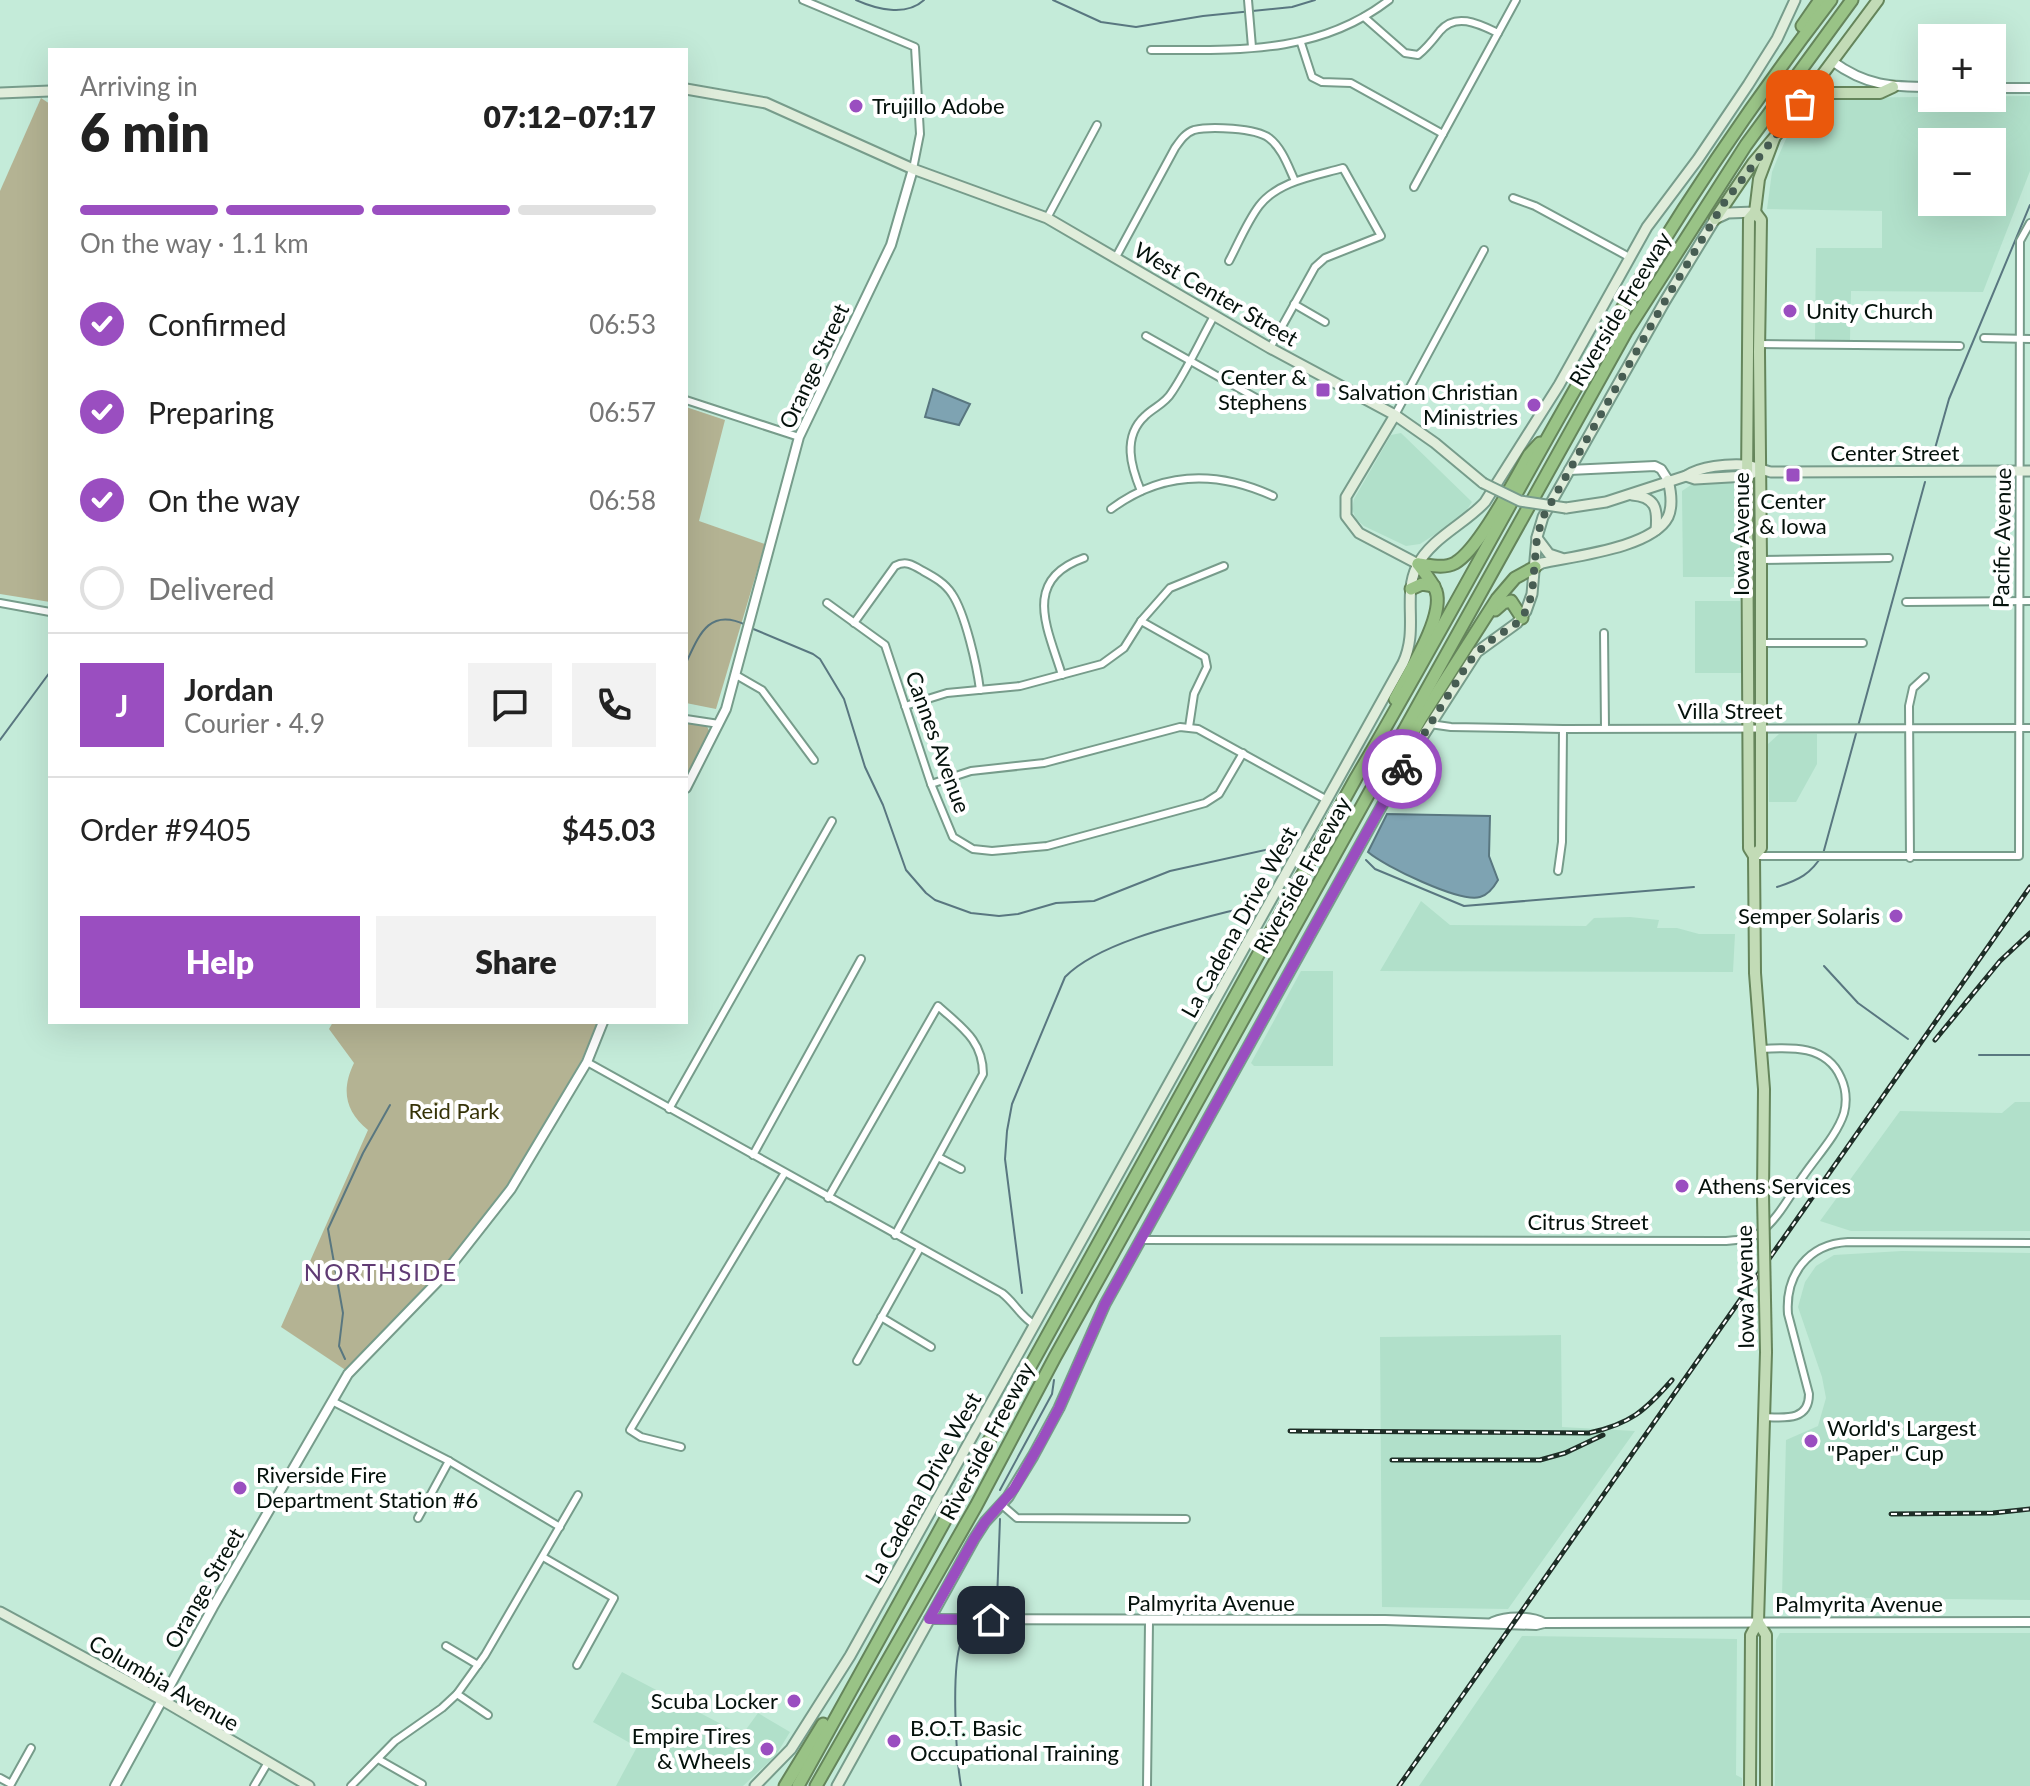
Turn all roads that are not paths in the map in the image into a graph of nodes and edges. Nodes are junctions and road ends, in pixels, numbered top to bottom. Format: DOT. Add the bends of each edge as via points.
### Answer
graph roads {
  1 [pos="803,0"];
  2 [pos="1248,0"];
  3 [pos="1389,0"];
  4 [pos="1516,0"];
  5 [pos="1795,0"];
  6 [pos="1820,0"];
  7 [pos="1831,0"];
  8 [pos="1852,0"];
  9 [pos="1878,0"];
  10 [pos="1364,17"];
  11 [pos="1498,33"];
  12 [pos="1301,43"];
  13 [pos="1252,47"];
  14 [pos="1151,50"];
  15 [pos="1832,61"];
  16 [pos="1772,78"];
  17 [pos="1893,87"];
  18 [pos="1918,87"];
  19 [pos="2006,88"];
  20 [pos="2030,88"];
  21 [pos="688,89"];
  22 [pos="48,91"];
  23 [pos="0,93"];
  24 [pos="1097,125"];
  25 [pos="1784,126"];
  26 [pos="1443,134"];
  27 [pos="1774,139"];
  28 [pos="913,169"];
  29 [pos="1295,181"];
  30 [pos="1414,187"];
  31 [pos="1513,198"];
  32 [pos="1755,212"];
  33 [pos="1047,218"];
  34 [pos="1715,219"];
  35 [pos="2030,223"];
  36 [pos="1484,250"];
  37 [pos="1116,257"];
  38 [pos="1629,257"];
  39 [pos="1229,261"];
  40 [pos="1294,304"];
  41 [pos="1214,316"];
  42 [pos="1325,322"];
  43 [pos="1146,336"];
  44 [pos="1984,338"];
  45 [pos="2019,338"];
  46 [pos="2030,339"];
  47 [pos="1754,343"];
  48 [pos="1960,346"];
  49 [pos="1270,348"];
  50 [pos="1189,360"];
  51 [pos="688,401"];
  52 [pos="1274,408"];
  53 [pos="1395,415"];
  54 [pos="1551,431"];
  55 [pos="799,437"];
  56 [pos="1569,470"];
  57 [pos="1761,470"];
  58 [pos="1747,471"];
  59 [pos="2026,471"];
  60 [pos="1668,480"];
  61 [pos="1483,483"];
  62 [pos="1141,491"];
  63 [pos="1625,495"];
  64 [pos="1273,496"];
  65 [pos="1111,509"];
  66 [pos="1656,530"];
  67 [pos="1537,537"];
  68 [pos="1084,558"];
  69 [pos="1561,558"];
  70 [pos="1889,558"];
  71 [pos="1761,560"];
  72 [pos="1418,564"];
  73 [pos="1224,566"];
  74 [pos="1535,567"];
  75 [pos="1434,586"];
  76 [pos="1411,589"];
  77 [pos="2019,601"];
  78 [pos="2030,601"];
  79 [pos="1906,602"];
  80 [pos="0,603"];
  81 [pos="827,603"];
  82 [pos="48,612"];
  83 [pos="1522,618"];
  84 [pos="1141,621"];
  85 [pos="1483,622"];
  86 [pos="854,623"];
  87 [pos="1604,633"];
  88 [pos="1761,643"];
  89 [pos="1863,643"];
  90 [pos="736,675"];
  91 [pos="1062,675"];
  92 [pos="1925,677"];
  93 [pos="980,690"];
  94 [pos="905,706"];
  95 [pos="688,719"];
  96 [pos="719,724"];
  97 [pos="1430,724"];
  98 [pos="1189,727"];
  99 [pos="1605,728"];
  100 [pos="1910,728"];
  101 [pos="2030,728"];
  102 [pos="1563,729"];
  103 [pos="1754,729"];
  104 [pos="2017,729"];
  105 [pos="1243,753"];
  106 [pos="814,760"];
  107 [pos="1356,778"];
  108 [pos="688,784"];
  109 [pos="931,784"];
  110 [pos="1373,787"];
  111 [pos="1327,800"];
  112 [pos="832,821"];
  113 [pos="1754,856"];
  114 [pos="1910,858"];
  115 [pos="1558,871"];
  116 [pos="861,959"];
  117 [pos="602,1024"];
  118 [pos="1761,1049"];
  119 [pos="587,1062"];
  120 [pos="669,1109"];
  121 [pos="753,1155"];
  122 [pos="938,1157"];
  123 [pos="961,1169"];
  124 [pos="784,1174"];
  125 [pos="828,1198"];
  126 [pos="895,1235"];
  127 [pos="1141,1240"];
  128 [pos="2030,1243"];
  129 [pos="920,1248"];
  130 [pos="881,1317"];
  131 [pos="1035,1325"];
  132 [pos="931,1347"];
  133 [pos="857,1361"];
  134 [pos="332,1401"];
  135 [pos="1765,1417"];
  136 [pos="681,1447"];
  137 [pos="449,1461"];
  138 [pos="578,1495"];
  139 [pos="1002,1505"];
  140 [pos="418,1518"];
  141 [pos="1186,1519"];
  142 [pos="560,1527"];
  143 [pos="543,1557"];
  144 [pos="2,1617"];
  145 [pos="929,1619"];
  146 [pos="1149,1622"];
  147 [pos="1758,1622"];
  148 [pos="2030,1622"];
  149 [pos="446,1646"];
  150 [pos="869,1654"];
  151 [pos="478,1665"];
  152 [pos="577,1665"];
  153 [pos="457,1694"];
  154 [pos="162,1700"];
  155 [pos="488,1715"];
  156 [pos="31,1748"];
  157 [pos="378,1759"];
  158 [pos="267,1764"];
  159 [pos="0,1778"];
  160 [pos="422,1784"];
  161 [pos="115,1786"];
  162 [pos="254,1786"];
  163 [pos="309,1786"];
  164 [pos="351,1786"];
  165 [pos="755,1786"];
  166 [pos="785,1786"];
  167 [pos="798,1786"];
  168 [pos="816,1786"];
  169 [pos="837,1786"];
  170 [pos="1147,1786"];
  171 [pos="1750,1786"];
  172 [pos="1766,1786"];
  1 -- 28 [label="street, Orange Street" via="915,47 920,134"];
  2 -- 13 [label="street"];
  3 -- 10 [label="street"];
  4 -- 11 [label="street"];
  5 -- 38 [label="main road, La Cadena Drive West" via="1748,85"];
  6 -- 16 [label="highway"];
  7 -- 16 [label="highway, Riverside Freeway"];
  8 -- 110 [label="highway, Riverside Freeway" via="1746,145 1626,332"];
  9 -- 15 [label="main road"];
  10 -- 11 [label="street" via="1405,53 1418,55 1453,22 1465,20"];
  10 -- 12 [label="street"];
  11 -- 26 [label="street"];
  12 -- 13 [label="street"];
  12 -- 26 [label="street" via="1312,77 1351,83"];
  13 -- 14 [label="street"];
  15 -- 17 [label="street" via="1860,79"];
  15 -- 25 [label="main road"];
  16 -- 54 [label="highway, Riverside Freeway" via="1647,267"];
  17 -- 18 [label="street"];
  17 -- 25 [label="main road" via="1880,93 1819,94"];
  19 -- 20 [label="street"];
  21 -- 28 [label="main road" via="766,103"];
  22 -- 23 [label="main road"];
  24 -- 33 [label="street"];
  25 -- 27 [label="main road"];
  26 -- 30 [label="street"];
  27 -- 32 [label="main road, Iowa Avenue" via="1759,179"];
  27 -- 34 [label="main road"];
  28 -- 33 [label="main road, West Center Street"];
  28 -- 55 [label="street, Orange Street" via="891,245"];
  29 -- 37 [label="street" via="1282,153 1266,136 1242,128 1194,130 1175,148"];
  29 -- 39 [label="street" via="1259,206"];
  29 -- 40 [label="street" via="1343,168 1381,236 1325,258"];
  31 -- 38 [label="street"];
  32 -- 34 [label="main road"];
  32 -- 47 [label="main road, Iowa Avenue" via="1749,219"];
  33 -- 37 [label="main road, West Center Street"];
  34 -- 56 [label="main road"];
  35 -- 45 [label="street, Pacific Avenue" via="2020,241"];
  36 -- 53 [label="street"];
  37 -- 41 [label="main road, West Center Street"];
  38 -- 72 [label="main road, La Cadena Drive West" via="1559,385 1485,502"];
  40 -- 42 [label="street"];
  40 -- 49 [label="street"];
  41 -- 49 [label="main road, West Center Street"];
  41 -- 50 [label="street"];
  43 -- 50 [label="street"];
  44 -- 45 [label="street"];
  45 -- 46 [label="street"];
  45 -- 59 [label="street, Pacific Avenue"];
  47 -- 48 [label="street"];
  47 -- 57 [label="main road, Iowa Avenue"];
  47 -- 58 [label="main road, Iowa Avenue"];
  49 -- 53 [label="main road, West Center Street"];
  50 -- 52 [label="street"];
  50 -- 62 [label="street" via="1171,394 1136,429 1130,466"];
  51 -- 55 [label="street"];
  53 -- 61 [label="main road, West Center Street"];
  53 -- 72 [label="main road" via="1346,497 1346,516 1359,533"];
  54 -- 72 [label="highway" via="1529,455 1471,549 1447,566"];
  54 -- 107 [label="highway, Riverside Freeway"];
  55 -- 90 [label="street, Orange Street"];
  56 -- 60 [label="street" via="1655,466"];
  56 -- 67 [label="main road"];
  57 -- 58 [label="main road, Center Street"];
  57 -- 59 [label="main road, Center Street"];
  57 -- 71 [label="main road, Iowa Avenue"];
  58 -- 60 [label="main road, Center Street"];
  58 -- 103 [label="main road, Iowa Avenue"];
  59 -- 77 [label="street, Pacific Avenue"];
  60 -- 63 [label="main road, Center Street"];
  60 -- 66 [label="main road" via="1670,507"];
  61 -- 63 [label="main road, Center Street, bridge" via="1520,501 1566,508"];
  62 -- 64 [label="street" via="1161,483 1212,478"];
  62 -- 65 [label="street"];
  63 -- 66 [label="main road" via="1655,504"];
  66 -- 69 [label="main road" via="1630,543"];
  67 -- 69 [label="main road" via="1549,554"];
  67 -- 74 [label="main road"];
  68 -- 91 [label="street" via="1054,577 1043,600"];
  69 -- 74 [label="main road"];
  70 -- 71 [label="street"];
  71 -- 88 [label="main road, Iowa Avenue"];
  72 -- 75 [label="highway"];
  72 -- 76 [label="main road, La Cadena Drive West"];
  73 -- 84 [label="street" via="1170,588"];
  74 -- 83 [label="main road" via="1530,603"];
  74 -- 85 [label="highway" via="1515,578"];
  75 -- 76 [label="highway"];
  75 -- 107 [label="highway" via="1433,621"];
  76 -- 111 [label="main road, La Cadena Drive West" via="1408,652"];
  77 -- 78 [label="street"];
  77 -- 79 [label="street"];
  77 -- 104 [label="street, Pacific Avenue"];
  80 -- 82 [label="street"];
  81 -- 86 [label="street, Cannes Avenue"];
  83 -- 85 [label="highway" via="1507,601"];
  83 -- 97 [label="main road" via="1477,652"];
  84 -- 91 [label="street" via="1114,657"];
  84 -- 98 [label="street" via="1205,657 1207,667 1194,694"];
  85 -- 110 [label="highway" via="1392,769"];
  86 -- 93 [label="street" via="895,566 915,566 952,594"];
  86 -- 94 [label="street, Cannes Avenue" via="885,645"];
  87 -- 99 [label="street"];
  88 -- 89 [label="street"];
  88 -- 103 [label="main road, Iowa Avenue"];
  90 -- 96 [label="street, Orange Street"];
  90 -- 106 [label="street" via="762,690"];
  91 -- 93 [label="street"];
  92 -- 100 [label="street" via="1910,696"];
  93 -- 94 [label="street"];
  94 -- 109 [label="street, Cannes Avenue"];
  95 -- 96 [label="street"];
  96 -- 108 [label="street, Orange Street"];
  97 -- 102 [label="street, Villa Street"];
  97 -- 127 [label="main road"];
  98 -- 105 [label="street"];
  98 -- 109 [label="street" via="1032,766 959,774"];
  99 -- 102 [label="street, Villa Street"];
  99 -- 103 [label="street, Villa Street"];
  100 -- 103 [label="street, Villa Street"];
  100 -- 104 [label="street, Villa Street"];
  100 -- 114 [label="street"];
  101 -- 104 [label="street, Villa Street"];
  102 -- 115 [label="street"];
  103 -- 113 [label="main road, Iowa Avenue" via="1749,848"];
  104 -- 114 [label="street, Pacific Avenue" via="2019,856"];
  105 -- 109 [label="street, Cannes Avenue" via="1219,794 1205,803 1047,846 973,849 953,837"];
  105 -- 111 [label="street"];
  107 -- 150 [label="highway, Riverside Freeway"];
  110 -- 168 [label="highway, Riverside Freeway"];
  111 -- 131 [label="main road, La Cadena Drive West"];
  112 -- 120 [label="street"];
  113 -- 114 [label="street"];
  113 -- 118 [label="main road, Iowa Avenue"];
  116 -- 121 [label="street"];
  117 -- 119 [label="street, Orange Street"];
  118 -- 127 [label="street, Citrus Street" via="1800,1048 1821,1055 1839,1072 1846,1102 1837,1128 1778,1212 1751,1237"];
  118 -- 135 [label="main road, Iowa Avenue, bridge"];
  119 -- 120 [label="street"];
  119 -- 134 [label="street, Orange Street" via="511,1189 442,1277 348,1374"];
  120 -- 121 [label="street"];
  121 -- 124 [label="street"];
  122 -- 123 [label="street"];
  122 -- 125 [label="street" via="983,1074 983,1056 971,1036 938,1006"];
  122 -- 126 [label="street"];
  124 -- 125 [label="street"];
  124 -- 136 [label="street" via="630,1430"];
  125 -- 126 [label="street"];
  126 -- 129 [label="street"];
  127 -- 139 [label="main road" via="1101,1311 1059,1408"];
  128 -- 135 [label="street" via="1848,1242 1816,1250 1796,1272 1787,1302 1809,1403 1793,1418"];
  129 -- 130 [label="street"];
  129 -- 131 [label="street" via="1009,1298"];
  130 -- 132 [label="street"];
  130 -- 133 [label="street"];
  131 -- 165 [label="main road, La Cadena Drive West" via="832,1687 786,1757"];
  134 -- 137 [label="street"];
  134 -- 154 [label="street, Orange Street"];
  135 -- 147 [label="main road, Iowa Avenue"];
  137 -- 140 [label="street"];
  137 -- 142 [label="street"];
  138 -- 142 [label="street"];
  139 -- 141 [label="street" via="1017,1518"];
  139 -- 145 [label="main road" via="974,1539"];
  142 -- 143 [label="street"];
  143 -- 151 [label="street"];
  143 -- 152 [label="street" via="614,1598"];
  144 -- 154 [label="main road, Columbia Avenue"];
  145 -- 146 [label="street, Palmyrita Avenue"];
  145 -- 169 [label="main road"];
  146 -- 147 [label="street, Palmyrita Avenue"];
  146 -- 170 [label="street"];
  147 -- 148 [label="street, Palmyrita Avenue"];
  147 -- 171 [label="main road, Iowa Avenue" via="1751,1635"];
  147 -- 172 [label="main road, Iowa Avenue" via="1766,1635"];
  149 -- 151 [label="street"];
  150 -- 166 [label="highway" via="858,1662"];
  150 -- 167 [label="highway, Riverside Freeway"];
  151 -- 153 [label="street"];
  153 -- 155 [label="street"];
  153 -- 157 [label="street"];
  154 -- 158 [label="main road, Columbia Avenue"];
  154 -- 161 [label="street, Orange Street"];
  156 -- 159 [label="street" via="11,1784"];
  157 -- 160 [label="street"];
  157 -- 164 [label="street"];
  158 -- 162 [label="street"];
  158 -- 163 [label="main road, Columbia Avenue"];
}
